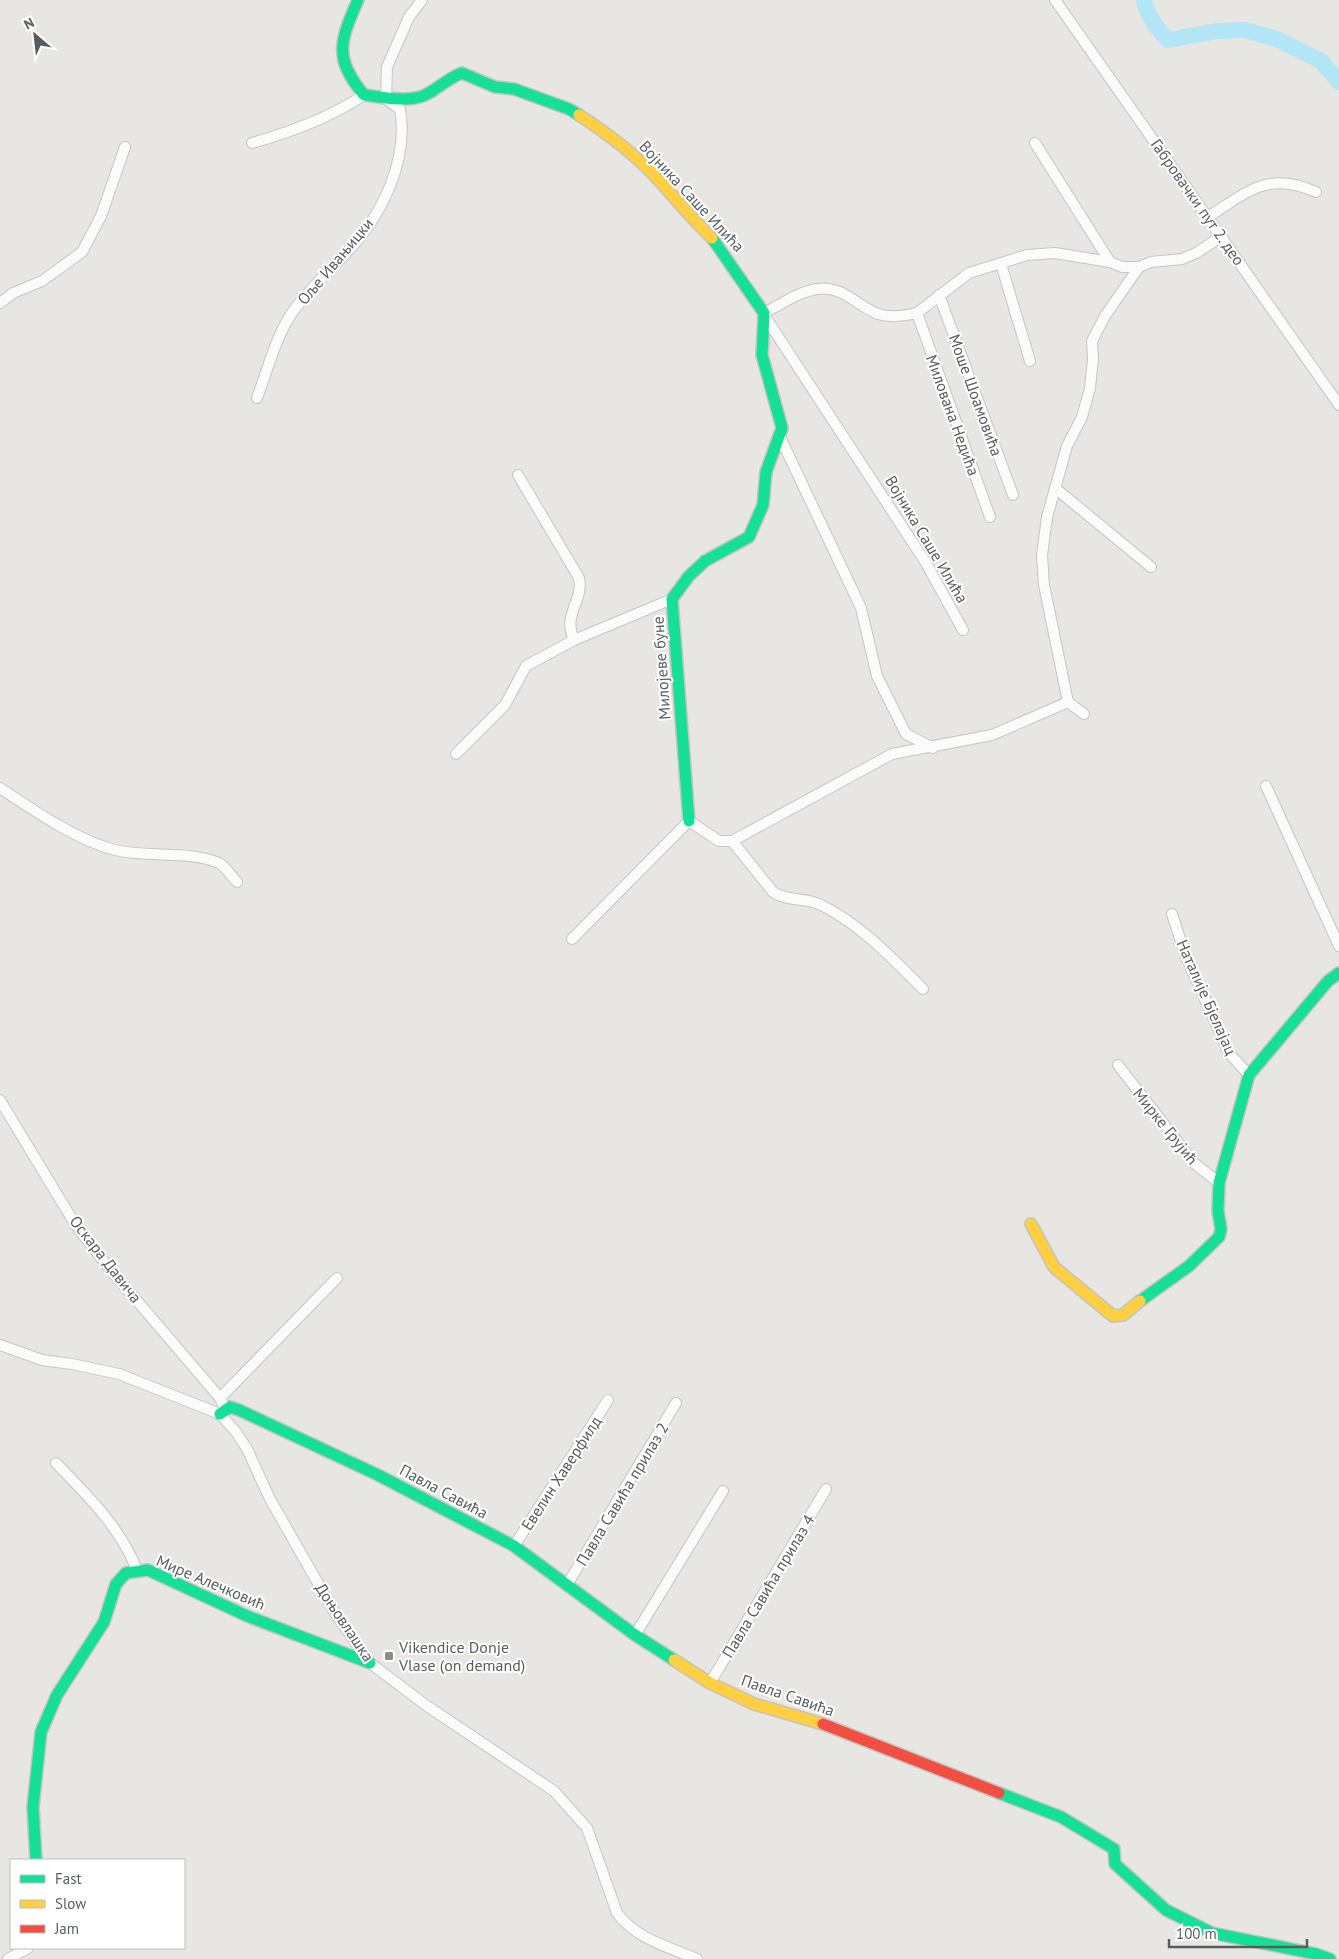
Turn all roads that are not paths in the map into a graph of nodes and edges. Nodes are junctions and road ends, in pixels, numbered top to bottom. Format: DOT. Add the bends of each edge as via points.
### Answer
graph roads {
  1 [pos="358,0"];
  2 [pos="422,0"];
  3 [pos="1055,0"];
  4 [pos="364,95"];
  5 [pos="386,99"];
  6 [pos="252,143"];
  7 [pos="1035,143"];
  8 [pos="125,146"];
  9 [pos="1316,192"];
  10 [pos="1208,217"];
  11 [pos="1222,236"];
  12 [pos="1110,262"];
  13 [pos="1001,264"];
  14 [pos="1139,267"];
  15 [pos="939,295"];
  16 [pos="0,303"];
  17 [pos="916,313"];
  18 [pos="763,317"];
  19 [pos="1030,360"];
  20 [pos="257,398"];
  21 [pos="1339,405"];
  22 [pos="780,437"];
  23 [pos="518,475"];
  24 [pos="1055,488"];
  25 [pos="1013,495"];
  26 [pos="990,518"];
  27 [pos="1151,567"];
  28 [pos="672,599"];
  29 [pos="963,630"];
  30 [pos="574,640"];
  31 [pos="1068,702"];
  32 [pos="1084,714"];
  33 [pos="933,748"];
  34 [pos="456,754"];
  35 [pos="1266,786"];
  36 [pos="0,788"];
  37 [pos="689,821"];
  38 [pos="732,840"];
  39 [pos="237,882"];
  40 [pos="1172,914"];
  41 [pos="572,939"];
  42 [pos="1339,946"];
  43 [pos="1339,973"];
  44 [pos="923,988"];
  45 [pos="1118,1065"];
  46 [pos="1249,1075"];
  47 [pos="0,1100"];
  48 [pos="1219,1183"];
  49 [pos="1031,1224"];
  50 [pos="337,1278"];
  51 [pos="0,1345"];
  52 [pos="608,1400"];
  53 [pos="676,1403"];
  54 [pos="222,1407"];
  55 [pos="56,1463"];
  56 [pos="826,1489"];
  57 [pos="723,1491"];
  58 [pos="514,1546"];
  59 [pos="137,1570"];
  60 [pos="567,1585"];
  61 [pos="635,1635"];
  62 [pos="370,1663"];
  63 [pos="710,1683"];
  64 [pos="36,1859"];
  65 [pos="26,1949"];
  66 [pos="8,1959"];
  67 [pos="697,1959"];
  68 [pos="1330,1959"];
  1 -- 4 [label="street" via="346,29 341,56 346,73"];
  2 -- 5 [label="street" via="409,17 387,67"];
  3 -- 10 [label="street, Габровачки пут 2. део"];
  4 -- 5 [label="street"];
  4 -- 6 [label="street" via="340,110"];
  5 -- 18 [label="street, Војника Саше Илића" via="428,94 448,78 462,73 494,87 514,89 569,109 611,136 651,172 715,241"];
  5 -- 20 [label="street, Оље Ивањицки" via="400,109 402,121 401,146 393,180 366,229 293,311 282,331"];
  7 -- 12 [label="street"];
  8 -- 16 [label="street" via="101,216 82,252 42,281 13,293"];
  9 -- 10 [label="street" via="1298,184 1260,184"];
  10 -- 11 [label="street, Габровачки пут 2. део"];
  11 -- 14 [label="street" via="1182,259 1151,262"];
  11 -- 21 [label="street, Габровачки пут 2. део"];
  12 -- 13 [label="street" via="1046,252"];
  12 -- 14 [label="street" via="1122,267"];
  13 -- 15 [label="street" via="969,273"];
  13 -- 19 [label="street"];
  14 -- 24 [label="street" via="1092,341 1090,388 1082,416 1066,446"];
  15 -- 17 [label="street"];
  15 -- 25 [label="street, Моше Шоамовића"];
  17 -- 18 [label="street" via="901,316 877,313 846,294 826,289 809,291"];
  17 -- 26 [label="street, Милована Недића"];
  18 -- 22 [label="street, Милојеве буне" via="762,355 782,428"];
  18 -- 29 [label="street, Војника Саше Илића" via="926,563"];
  22 -- 28 [label="street, Милојеве буне" via="766,472 763,505 748,537 707,557 687,575"];
  22 -- 33 [label="street, Милојеве буне" via="861,608 877,676 906,734"];
  23 -- 30 [label="street" via="579,578 581,587 570,619"];
  24 -- 27 [label="street"];
  24 -- 31 [label="street" via="1042,555 1044,585"];
  28 -- 30 [label="street"];
  28 -- 37 [label="street, Милојеве буне"];
  30 -- 34 [label="street" via="526,666 505,705"];
  31 -- 32 [label="street"];
  31 -- 33 [label="street" via="992,735"];
  33 -- 38 [label="street" via="892,754"];
  35 -- 42 [label="street"];
  36 -- 39 [label="street" via="41,815 103,847 146,856 183,856 220,864"];
  37 -- 38 [label="street" via="719,841"];
  37 -- 41 [label="street"];
  38 -- 44 [label="street" via="773,892 782,898 819,904 847,919"];
  40 -- 46 [label="street, Наталије Бјелајац" via="1185,954 1229,1053"];
  43 -- 46 [label="street"];
  45 -- 48 [label="street, Мирке Грујић" via="1194,1162"];
  46 -- 48 [label="street"];
  47 -- 54 [label="street, Оскара Давича" via="76,1224"];
  48 -- 49 [label="street" via="1218,1211 1222,1228 1219,1238 1189,1266 1123,1315 1113,1316 1054,1267"];
  50 -- 54 [label="street"];
  51 -- 54 [label="street, Доњовлашка" via="42,1360 119,1374"];
  52 -- 58 [label="street, Евелин Хаверфилд"];
  53 -- 60 [label="street, Павла Савића прилаз 2"];
  54 -- 58 [label="street, Павла Савића" via="239,1410 378,1475"];
  54 -- 62 [label="street, Доњовлашка" via="335,1614"];
  55 -- 59 [label="street, Мире Алечковић" via="116,1530"];
  56 -- 63 [label="street, Павла Савића прилаз 4"];
  57 -- 61 [label="street"];
  58 -- 60 [label="street, Павла Савића"];
  59 -- 62 [label="street, Мире Алечковић" via="148,1570 247,1616"];
  59 -- 64 [label="street" via="120,1577 104,1622 57,1695 41,1732 34,1807"];
  60 -- 61 [label="street, Павла Савића"];
  61 -- 63 [label="street, Павла Савића"];
  62 -- 67 [label="street, Доњовлашка" via="427,1706 554,1791 587,1828 617,1913 625,1924 635,1932"];
  63 -- 68 [label="street, Павла Савића" via="754,1704 816,1721 1061,1817 1114,1849 1115,1864 1166,1910 1212,1933"];
  65 -- 66 [label="street"];
}
